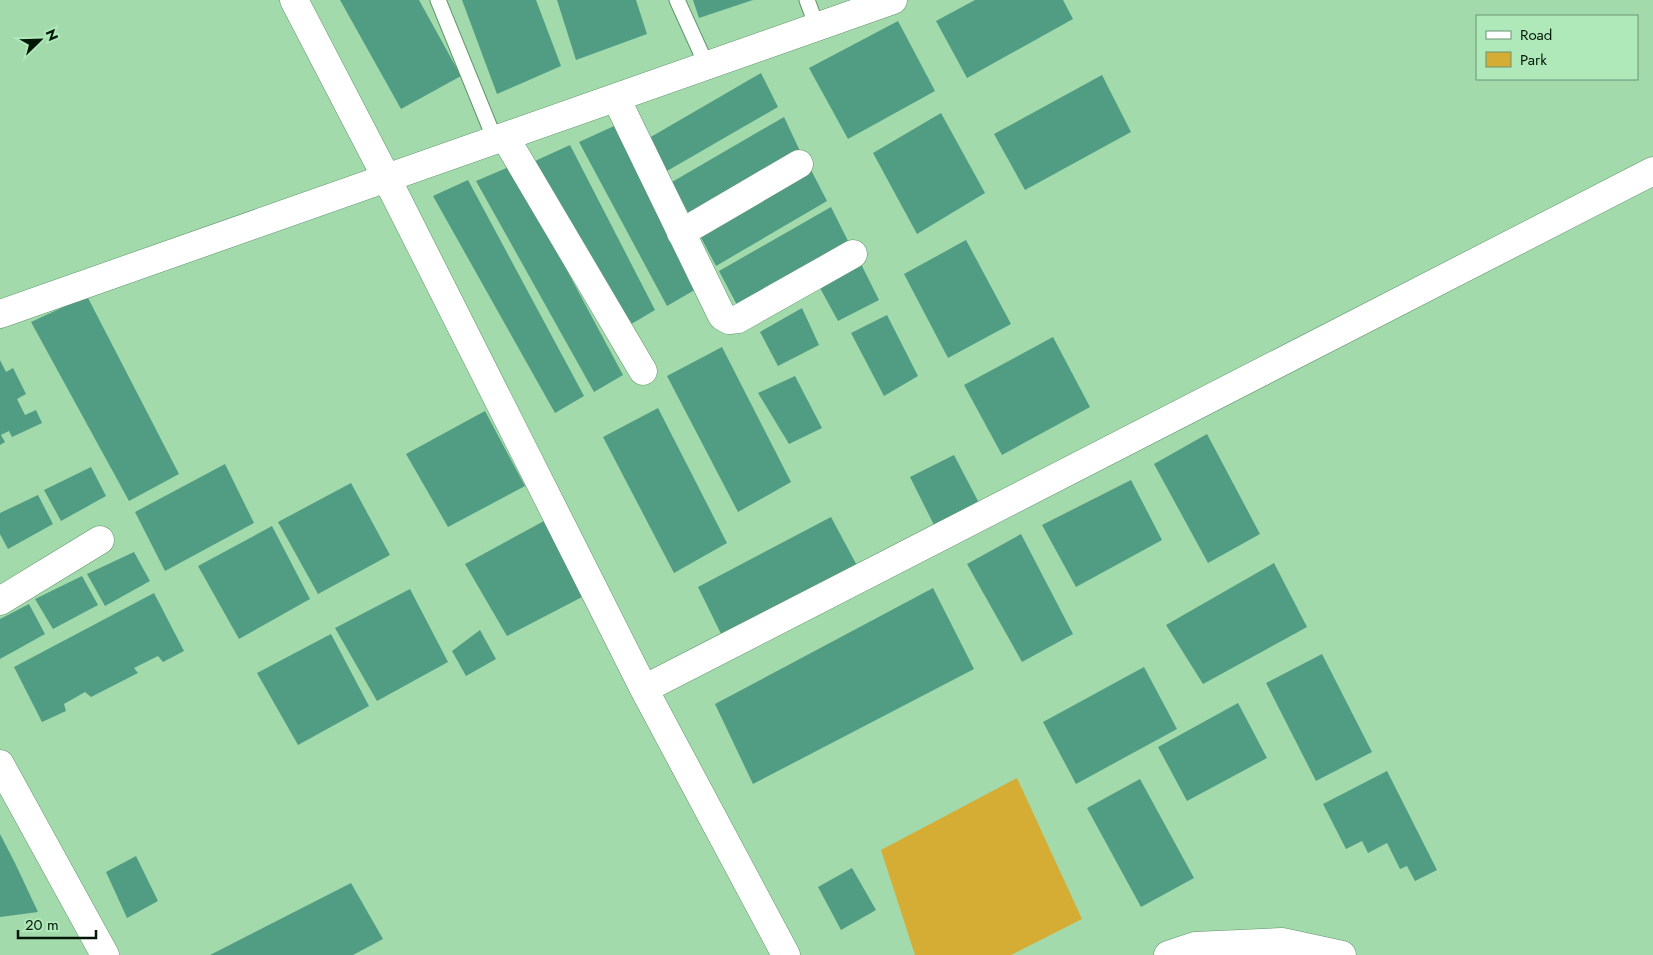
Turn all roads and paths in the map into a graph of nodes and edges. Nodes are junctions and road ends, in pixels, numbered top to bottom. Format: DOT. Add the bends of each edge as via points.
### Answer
graph roads {
  1 [pos="294,0"];
  2 [pos="438,0"];
  3 [pos="677,0"];
  4 [pos="807,0"];
  5 [pos="893,0"];
  6 [pos="817,27"];
  7 [pos="707,66"];
  8 [pos="616,98"];
  9 [pos="500,139"];
  10 [pos="799,164"];
  11 [pos="1653,171"];
  12 [pos="386,177"];
  13 [pos="681,233"];
  14 [pos="853,254"];
  15 [pos="0,314"];
  16 [pos="643,371"];
  17 [pos="100,540"];
  18 [pos="0,601"];
  19 [pos="644,689"];
  20 [pos="0,764"];
  21 [pos="106,955"];
  22 [pos="786,955"];
  23 [pos="1168,955"];
  24 [pos="1342,955"];
  1 -- 12 [label="street"];
  2 -- 9 [label="lane"];
  3 -- 7 [label="lane"];
  4 -- 6 [label="lane"];
  5 -- 6 [label="street"];
  6 -- 7 [label="street"];
  7 -- 8 [label="street"];
  8 -- 9 [label="street"];
  8 -- 13 [label="street"];
  9 -- 12 [label="street"];
  9 -- 16 [label="street"];
  10 -- 13 [label="street"];
  11 -- 19 [label="street"];
  12 -- 15 [label="street"];
  12 -- 19 [label="street"];
  13 -- 14 [label="street" via="722,316 730,320"];
  17 -- 18 [label="street"];
  19 -- 22 [label="street"];
  20 -- 21 [label="street"];
  23 -- 24 [label="street" via="1195,946 1282,942"];
}
